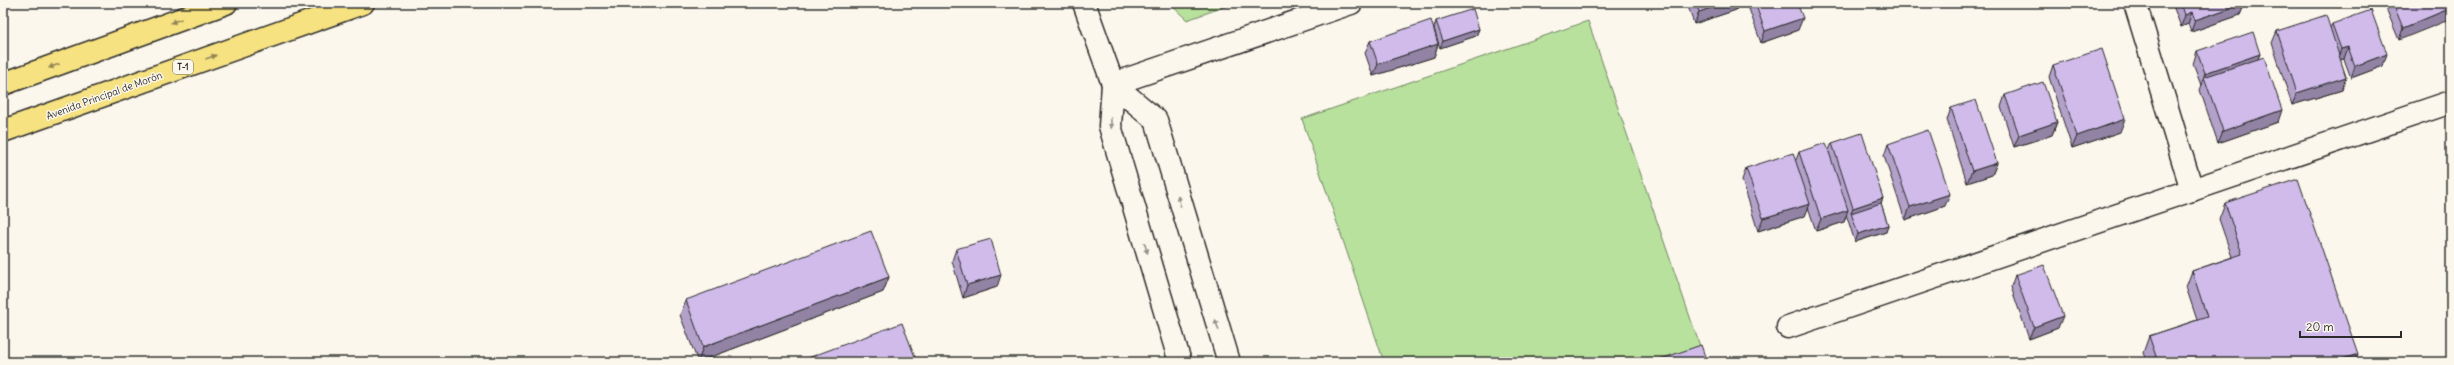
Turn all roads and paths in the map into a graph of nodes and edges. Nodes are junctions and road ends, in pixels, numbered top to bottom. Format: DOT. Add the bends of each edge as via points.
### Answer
graph roads {
  1 [pos="226,3"];
  2 [pos="363,3"];
  3 [pos="1084,3"];
  4 [pos="1351,3"];
  5 [pos="2136,3"];
  6 [pos="3,84"];
  7 [pos="1113,84"];
  8 [pos="2451,102"];
  9 [pos="3,131"];
  10 [pos="2192,190"];
  11 [pos="1788,327"];
  12 [pos="1180,362"];
  13 [pos="1229,362"];
  1 -- 6 [label="main road, one-way"];
  9 -- 2 [label="main road, Avenida Principal de Morón / T-1, one-way"];
  3 -- 7 [label="street"];
  4 -- 7 [label="street"];
  5 -- 10 [label="street"];
  7 -- 12 [label="street, one-way" via="1110,126"];
  13 -- 7 [label="street, one-way" via="1156,120"];
  8 -- 10 [label="street"];
  10 -- 11 [label="street"];
}
